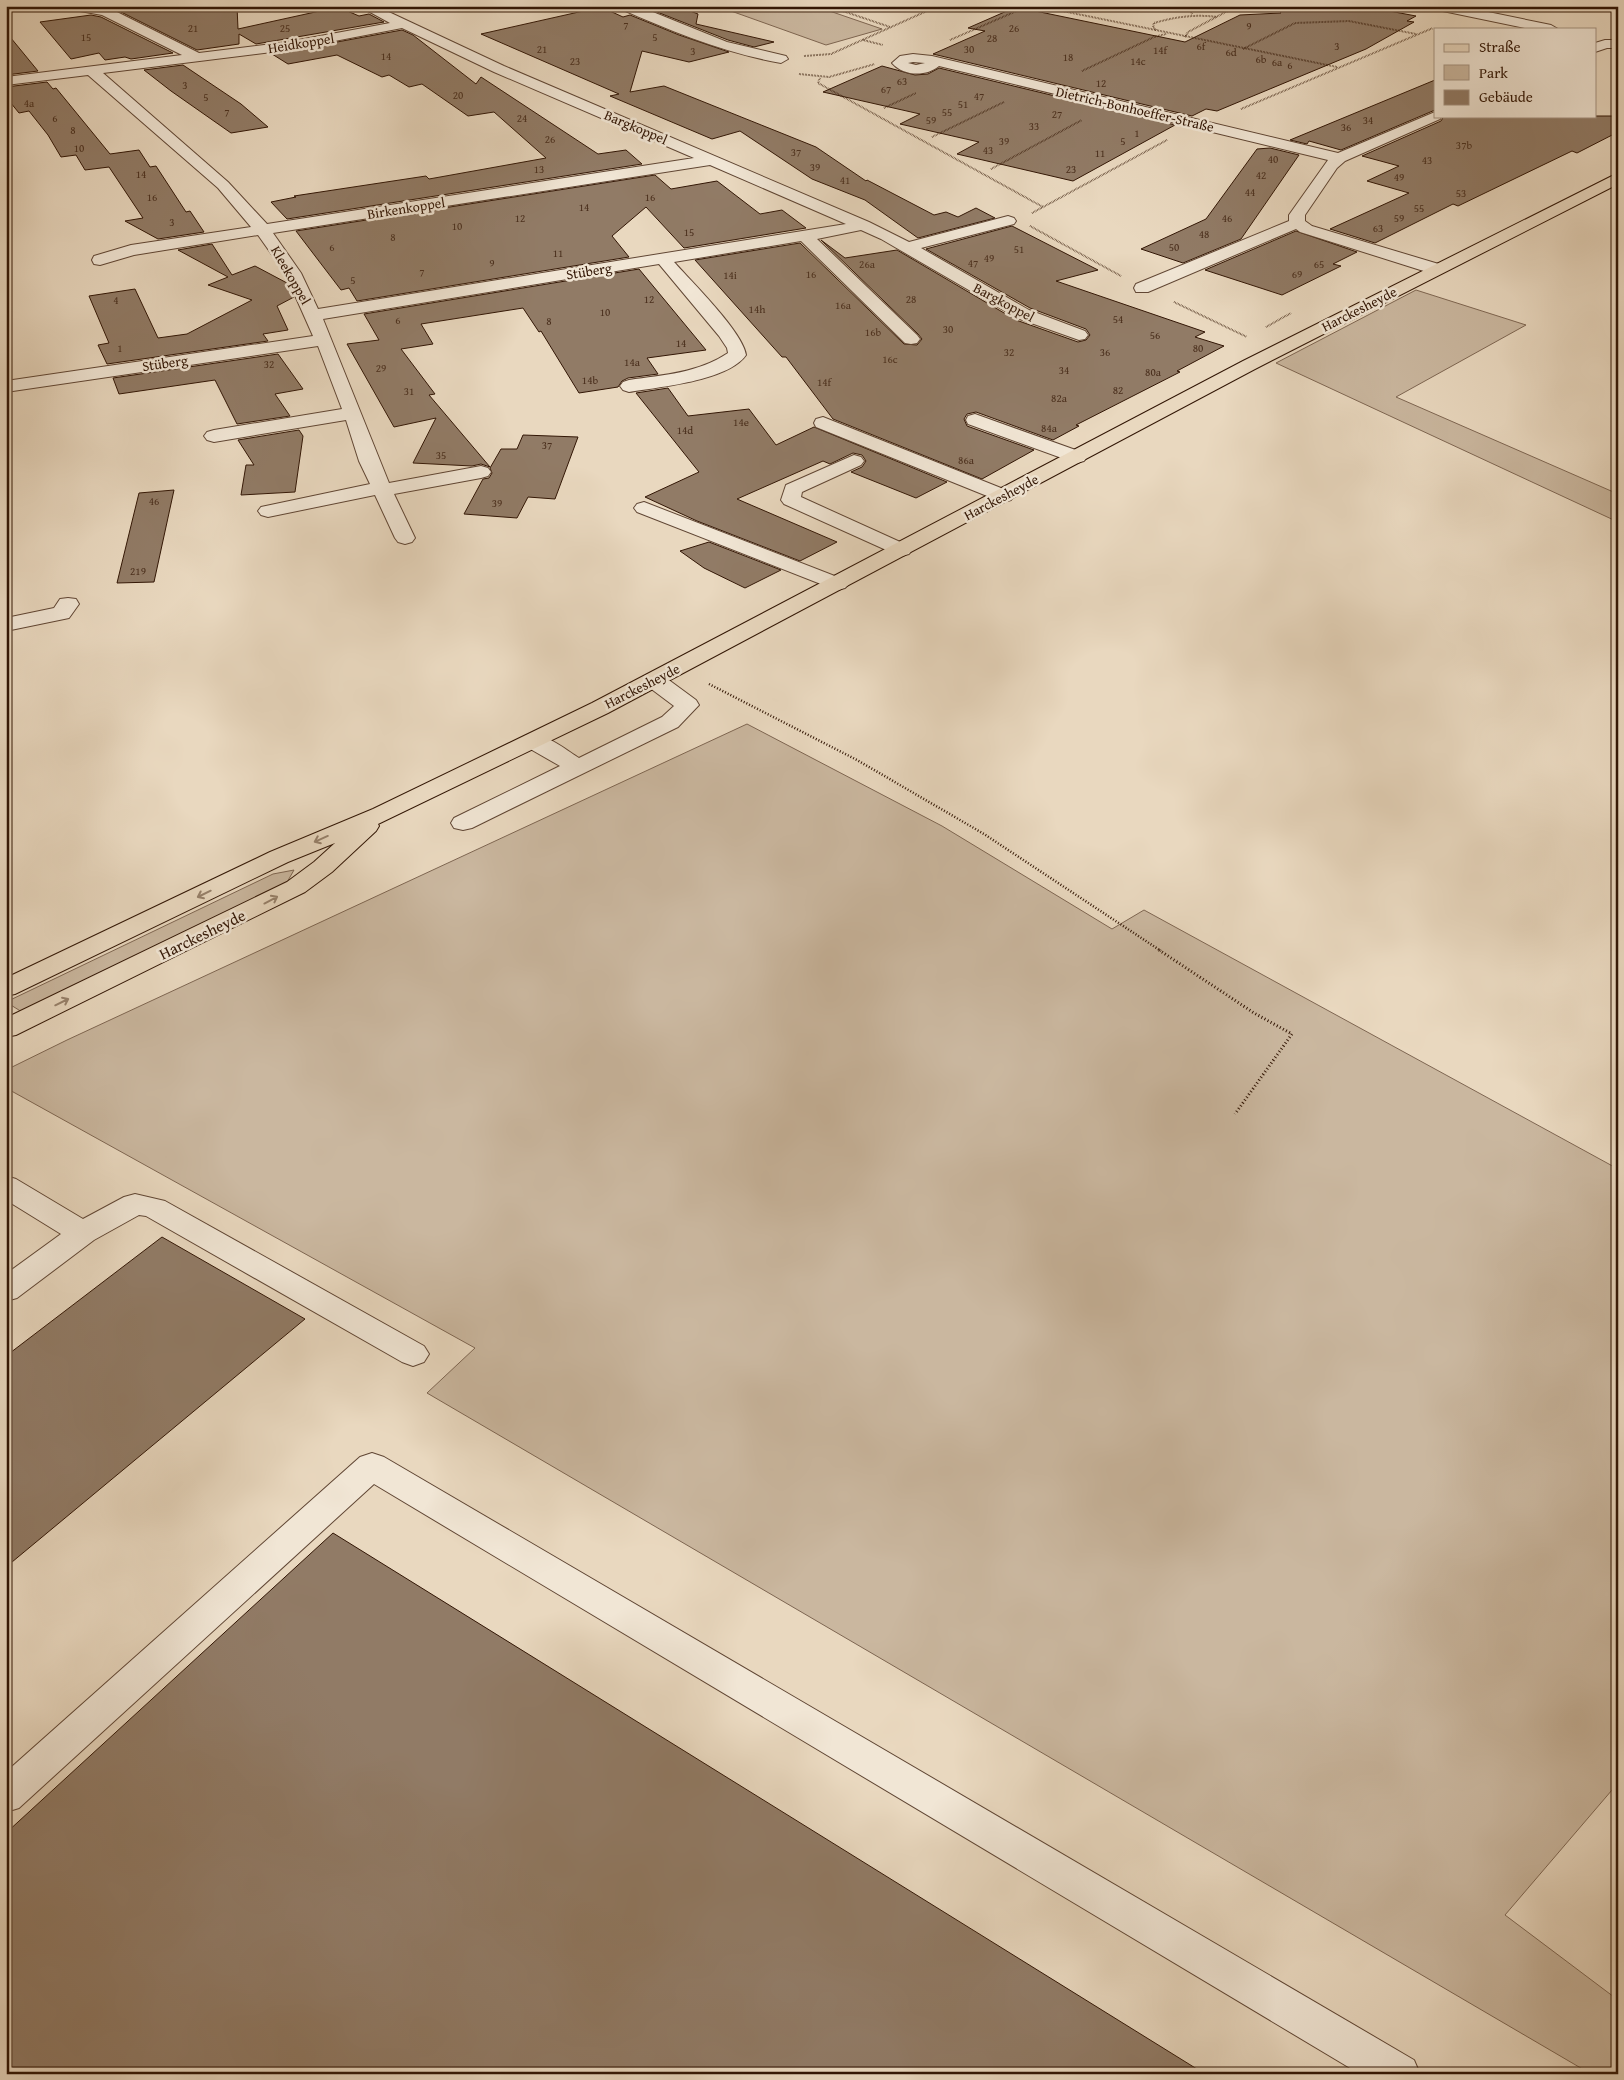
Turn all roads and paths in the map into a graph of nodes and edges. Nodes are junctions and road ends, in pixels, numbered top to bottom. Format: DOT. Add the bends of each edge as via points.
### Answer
graph roads {
  1 [pos="365,6"];
  2 [pos="626,6"];
  3 [pos="828,6"];
  4 [pos="938,6"];
  5 [pos="1028,6"];
  6 [pos="1038,6"];
  7 [pos="1186,6"];
  8 [pos="1237,6"];
  9 [pos="1438,6"];
  10 [pos="85,8"];
  11 [pos="1466,10"];
  12 [pos="1192,14"];
  13 [pos="1217,17"];
  14 [pos="403,24"];
  15 [pos="890,28"];
  16 [pos="1547,28"];
  17 [pos="1156,31"];
  18 [pos="1169,34"];
  19 [pos="1416,34"];
  20 [pos="1185,37"];
  21 [pos="1243,49"];
  22 [pos="198,58"];
  23 [pos="781,59"];
  24 [pos="926,59"];
  25 [pos="899,63"];
  26 [pos="1337,67"];
  27 [pos="91,70"];
  28 [pos="820,78"];
  29 [pos="6,81"];
  30 [pos="1041,87"];
  31 [pos="1113,103"];
  32 [pos="1434,116"];
  33 [pos="1201,124"];
  34 [pos="932,137"];
  35 [pos="1340,158"];
  36 [pos="712,160"];
  37 [pos="991,168"];
  38 [pos="1618,178"];
  39 [pos="1043,207"];
  40 [pos="1008,221"];
  41 [pos="1297,223"];
  42 [pos="864,225"];
  43 [pos="264,230"];
  44 [pos="805,236"];
  45 [pos="907,247"];
  46 [pos="663,259"];
  47 [pos="100,260"];
  48 [pos="1436,269"];
  49 [pos="1142,288"];
  50 [pos="314,315"];
  51 [pos="1079,335"];
  52 [pos="910,339"];
  53 [pos="324,340"];
  54 [pos="629,386"];
  55 [pos="6,387"];
  56 [pos="353,413"];
  57 [pos="975,420"];
  58 [pos="823,423"];
  59 [pos="214,436"];
  60 [pos="1077,457"];
  61 [pos="854,461"];
  62 [pos="481,472"];
  63 [pos="382,489"];
  64 [pos="1004,496"];
  65 [pos="644,508"];
  66 [pos="268,510"];
  67 [pos="405,538"];
  68 [pos="902,550"];
  69 [pos="838,584"];
  70 [pos="68,604"];
  71 [pos="6,625"];
  72 [pos="676,669"];
  73 [pos="654,680"];
  74 [pos="533,741"];
  75 [pos="578,767"];
  76 [pos="382,814"];
  77 [pos="463,823"];
  78 [pos="6,988"];
  79 [pos="6,1029"];
  80 [pos="1235,1114"];
  81 [pos="6,1186"];
  82 [pos="83,1233"];
  83 [pos="6,1290"];
  84 [pos="413,1354"];
  85 [pos="6,1796"];
  86 [pos="1398,2074"];
  1 -- 14 [label="street, Bargkoppel"];
  2 -- 23 [label="street" via="751,54"];
  3 -- 15 [label="path"];
  4 -- 15 [label="path"];
  5 -- 24 [label="path" via="918,53"];
  6 -- 17 [label="path"];
  7 -- 12 [label="path"];
  8 -- 13 [label="path"];
  9 -- 11 [label="street"];
  10 -- 22 [label="street" via="106,12"];
  11 -- 16 [label="street"];
  11 -- 19 [label="path"];
  12 -- 13 [label="path"];
  12 -- 17 [label="path" via="1154,23"];
  13 -- 20 [label="path" via="1188,32"];
  14 -- 22 [label="street, Heidkoppel" via="299,45"];
  14 -- 36 [label="street, Bargkoppel"];
  15 -- 23 [label="path" via="831,54"];
  17 -- 18 [label="path"];
  18 -- 20 [label="path"];
  18 -- 30 [label="path" via="1154,37"];
  19 -- 21 [label="path" via="1349,21 1295,23"];
  19 -- 26 [label="path"];
  20 -- 21 [label="path"];
  21 -- 26 [label="path"];
  22 -- 27 [label="street, Heidkoppel"];
  23 -- 28 [label="path" via="799,74"];
  24 -- 25 [label="street" via="934,64 922,69"];
  24 -- 30 [label="street, Dietrich-Bonhoeffer-Straße"];
  25 -- 28 [label="path" via="874,64 848,75"];
  26 -- 33 [label="path"];
  27 -- 29 [label="street, Heidkoppel"];
  27 -- 43 [label="street, Kleekoppel" via="223,185"];
  28 -- 39 [label="path" via="818,83"];
  30 -- 31 [label="street, Dietrich-Bonhoeffer-Straße"];
  30 -- 34 [label="path"];
  31 -- 33 [label="street, Dietrich-Bonhoeffer-Straße"];
  31 -- 37 [label="path"];
  32 -- 35 [label="street"];
  33 -- 35 [label="street, Dietrich-Bonhoeffer-Straße"];
  33 -- 39 [label="path"];
  35 -- 41 [label="street" via="1331,165 1297,215"];
  36 -- 42 [label="street, Bargkoppel"];
  36 -- 43 [label="street, Birkenkoppel"];
  38 -- 48 [label="main road, Harckesheyde"];
  39 -- 40 [label="path"];
  40 -- 45 [label="street"];
  41 -- 48 [label="street" via="1306,229"];
  41 -- 49 [label="street"];
  42 -- 44 [label="street, Stüberg"];
  42 -- 45 [label="street, Bargkoppel"];
  43 -- 47 [label="street, Birkenkoppel" via="131,250"];
  43 -- 50 [label="street, Kleekoppel" via="293,273"];
  44 -- 46 [label="street, Stüberg"];
  44 -- 52 [label="street"];
  45 -- 51 [label="street, Bargkoppel" via="1023,314"];
  46 -- 50 [label="street, Stüberg"];
  46 -- 54 [label="street" via="726,333 737,355 704,373"];
  48 -- 60 [label="main road, Harckesheyde"];
  50 -- 53 [label="street, Kleekoppel"];
  53 -- 55 [label="street, Stüberg"];
  53 -- 56 [label="street, Kleekoppel"];
  56 -- 59 [label="street"];
  56 -- 63 [label="street, Kleekoppel"];
  57 -- 60 [label="street"];
  58 -- 64 [label="street"];
  60 -- 64 [label="main road, Harckesheyde"];
  61 -- 68 [label="street" via="793,489 791,500"];
  62 -- 63 [label="street"];
  63 -- 66 [label="street"];
  63 -- 67 [label="street, Kleekoppel"];
  64 -- 68 [label="main road, Harckesheyde"];
  65 -- 69 [label="street"];
  68 -- 69 [label="main road, Harckesheyde"];
  69 -- 72 [label="main road, Harckesheyde"];
  70 -- 71 [label="street" via="61,613"];
  72 -- 73 [label="main road, Harckesheyde"];
  72 -- 80 [label="path" via="857,760 984,834 1254,1013 1292,1034"];
  73 -- 74 [label="main road, Harckesheyde"];
  73 -- 75 [label="street" via="688,705 670,722"];
  74 -- 75 [label="street"];
  74 -- 76 [label="main road, Harckesheyde"];
  75 -- 77 [label="street"];
  76 -- 78 [label="main road, Harckesheyde, one-way" via="279,857"];
  79 -- 76 [label="main road, Harckesheyde, one-way" via="296,887"];
  81 -- 82 [label="street"];
  82 -- 83 [label="street"];
  82 -- 84 [label="street" via="135,1204 154,1208"];
  85 -- 86 [label="street" via="372,1466"];
}
